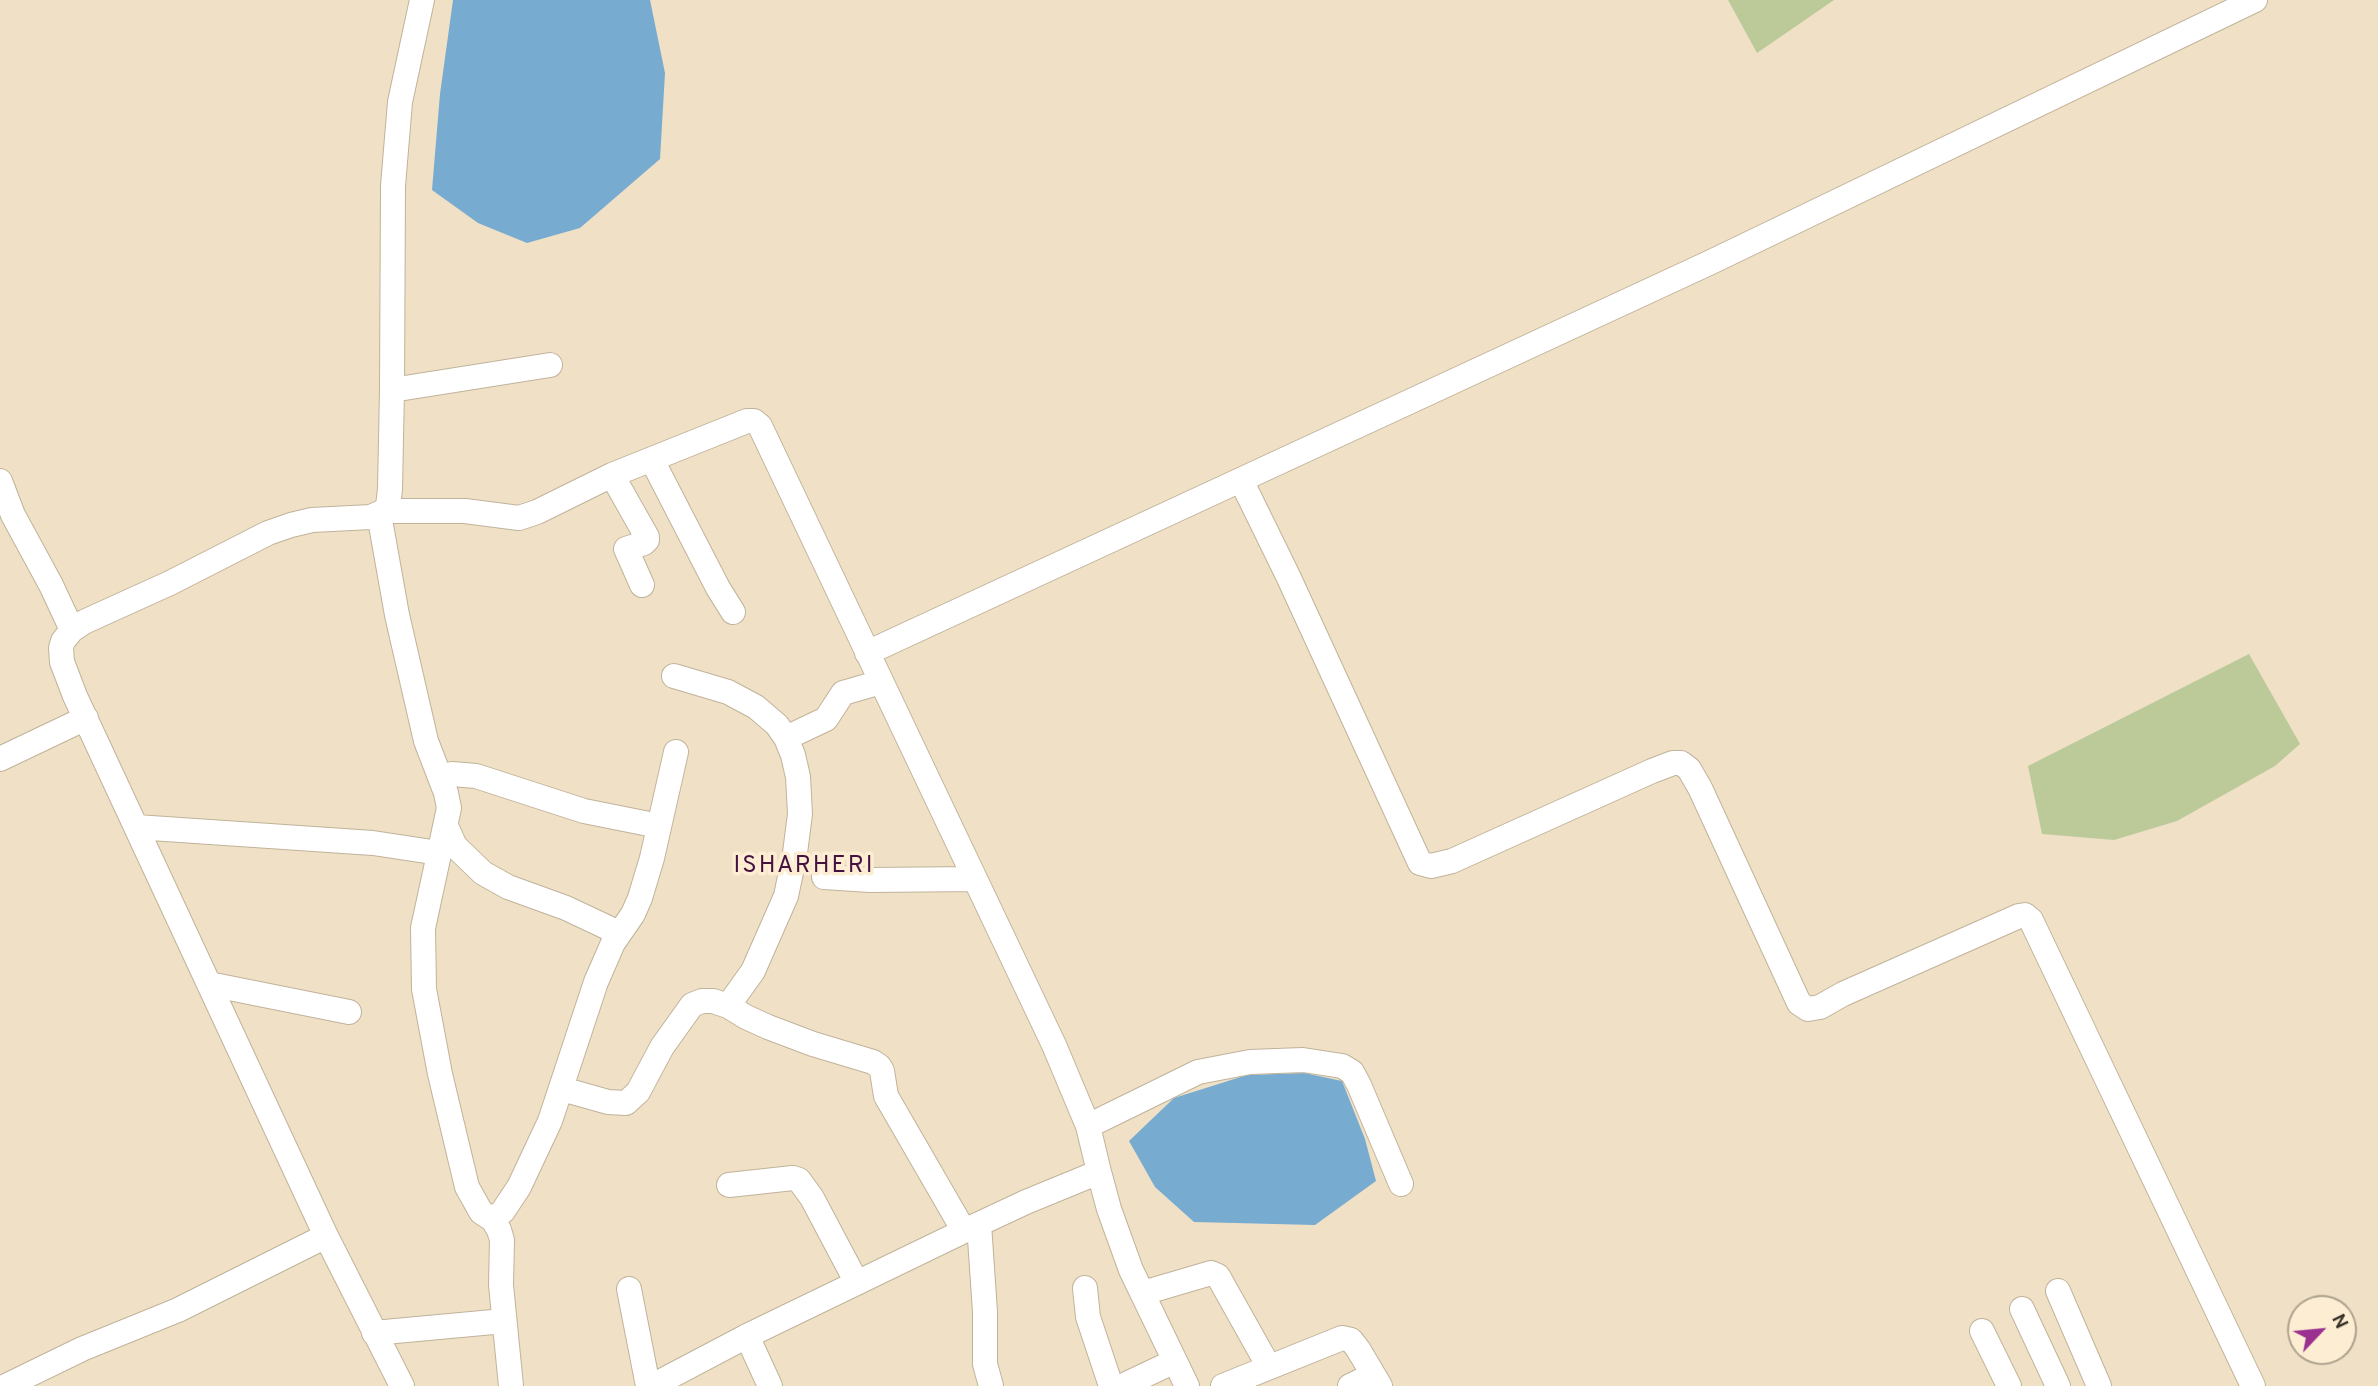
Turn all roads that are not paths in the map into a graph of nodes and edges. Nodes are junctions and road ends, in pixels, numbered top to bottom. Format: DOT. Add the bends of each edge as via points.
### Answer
graph roads {
  1 [pos="422,0"];
  2 [pos="2255,0"];
  3 [pos="550,365"];
  4 [pos="392,390"];
  5 [pos="652,460"];
  6 [pos="612,475"];
  7 [pos="1241,480"];
  8 [pos="0,481"];
  9 [pos="382,512"];
  10 [pos="642,585"];
  11 [pos="733,612"];
  12 [pos="72,630"];
  13 [pos="867,653"];
  14 [pos="674,676"];
  15 [pos="881,682"];
  16 [pos="86,718"];
  17 [pos="786,738"];
  18 [pos="676,752"];
  19 [pos="0,758"];
  20 [pos="440,777"];
  21 [pos="136,827"];
  22 [pos="446,827"];
  23 [pos="659,827"];
  24 [pos="439,853"];
  25 [pos="824,877"];
  26 [pos="974,879"];
  27 [pos="619,933"];
  28 [pos="209,984"];
  29 [pos="728,1006"];
  30 [pos="349,1012"];
  31 [pos="562,1089"];
  32 [pos="1088,1126"];
  33 [pos="1099,1172"];
  34 [pos="1401,1184"];
  35 [pos="729,1185"];
  36 [pos="493,1220"];
  37 [pos="971,1228"];
  38 [pos="326,1236"];
  39 [pos="857,1283"];
  40 [pos="1085,1288"];
  41 [pos="629,1289"];
  42 [pos="2057,1291"];
  43 [pos="1143,1293"];
  44 [pos="2022,1309"];
  45 [pos="504,1321"];
  46 [pos="1982,1331"];
  47 [pos="374,1334"];
  48 [pos="747,1336"];
  49 [pos="1175,1362"];
  50 [pos="1269,1367"];
  51 [pos="1376,1381"];
  52 [pos="2247,1384"];
  53 [pos="6,1386"];
  54 [pos="402,1386"];
  55 [pos="511,1386"];
  56 [pos="650,1386"];
  57 [pos="770,1386"];
  58 [pos="991,1386"];
  59 [pos="1111,1386"];
  60 [pos="1122,1386"];
  61 [pos="1187,1386"];
  62 [pos="1223,1386"];
  63 [pos="1350,1386"];
  64 [pos="2009,1386"];
  65 [pos="2058,1386"];
  66 [pos="2099,1386"];
  1 -- 4 [label="street" via="400,102 396,144 391,234"];
  2 -- 7 [label="street" via="1709,263"];
  3 -- 4 [label="street"];
  4 -- 9 [label="street" via="390,489 388,506"];
  5 -- 6 [label="street"];
  5 -- 11 [label="street"];
  5 -- 13 [label="street" via="747,421 760,426"];
  6 -- 9 [label="street" via="519,518 466,511"];
  6 -- 10 [label="street" via="647,537 644,543 626,549"];
  7 -- 13 [label="street"];
  7 -- 52 [label="street" via="1420,863 1431,866 1452,861 1652,771 1681,763 1700,788 1799,1003 1808,1009 2018,916 2031,920"];
  8 -- 12 [label="street"];
  9 -- 12 [label="street" via="291,524"];
  9 -- 20 [label="street" via="397,615 426,741"];
  12 -- 16 [label="street" via="63,641 62,662"];
  13 -- 15 [label="street"];
  14 -- 17 [label="street" via="728,692 756,707"];
  15 -- 17 [label="street" via="843,693 826,719"];
  15 -- 26 [label="street"];
  16 -- 19 [label="street"];
  16 -- 21 [label="street"];
  17 -- 29 [label="street" via="798,777 800,814 786,896 752,971"];
  18 -- 23 [label="street"];
  20 -- 22 [label="street" via="449,808"];
  20 -- 23 [label="street" via="476,776 584,811"];
  21 -- 24 [label="street" via="373,843"];
  21 -- 28 [label="street"];
  22 -- 24 [label="street"];
  22 -- 27 [label="street" via="455,846 483,873"];
  23 -- 27 [label="street" via="640,898"];
  24 -- 36 [label="street" via="423,928 424,989 467,1187 481,1212"];
  25 -- 26 [label="street"];
  26 -- 32 [label="street"];
  27 -- 31 [label="street" via="596,982"];
  28 -- 30 [label="street"];
  28 -- 38 [label="street"];
  29 -- 31 [label="street" via="713,1001 692,1005 638,1092 626,1103"];
  29 -- 37 [label="street" via="768,1027 879,1066 886,1096"];
  31 -- 36 [label="street" via="519,1186"];
  32 -- 33 [label="street"];
  32 -- 34 [label="street" via="1198,1072 1250,1062 1303,1060 1342,1066 1359,1085"];
  33 -- 37 [label="street"];
  33 -- 43 [label="street" via="1117,1233"];
  35 -- 39 [label="street" via="799,1180"];
  36 -- 45 [label="street" via="502,1240"];
  37 -- 39 [label="street"];
  37 -- 58 [label="street"];
  38 -- 47 [label="street"];
  38 -- 53 [label="street" via="178,1310"];
  39 -- 48 [label="street"];
  40 -- 59 [label="street" via="1088,1317"];
  41 -- 56 [label="street"];
  42 -- 66 [label="street"];
  43 -- 49 [label="street"];
  43 -- 50 [label="street" via="1211,1273 1218,1276"];
  44 -- 65 [label="street"];
  45 -- 47 [label="street"];
  45 -- 55 [label="street"];
  46 -- 64 [label="street"];
  47 -- 54 [label="street"];
  48 -- 56 [label="street"];
  48 -- 57 [label="street"];
  49 -- 60 [label="street"];
  49 -- 61 [label="street"];
  50 -- 51 [label="street" via="1342,1338 1351,1340"];
  50 -- 62 [label="street"];
  51 -- 63 [label="street"];
}
